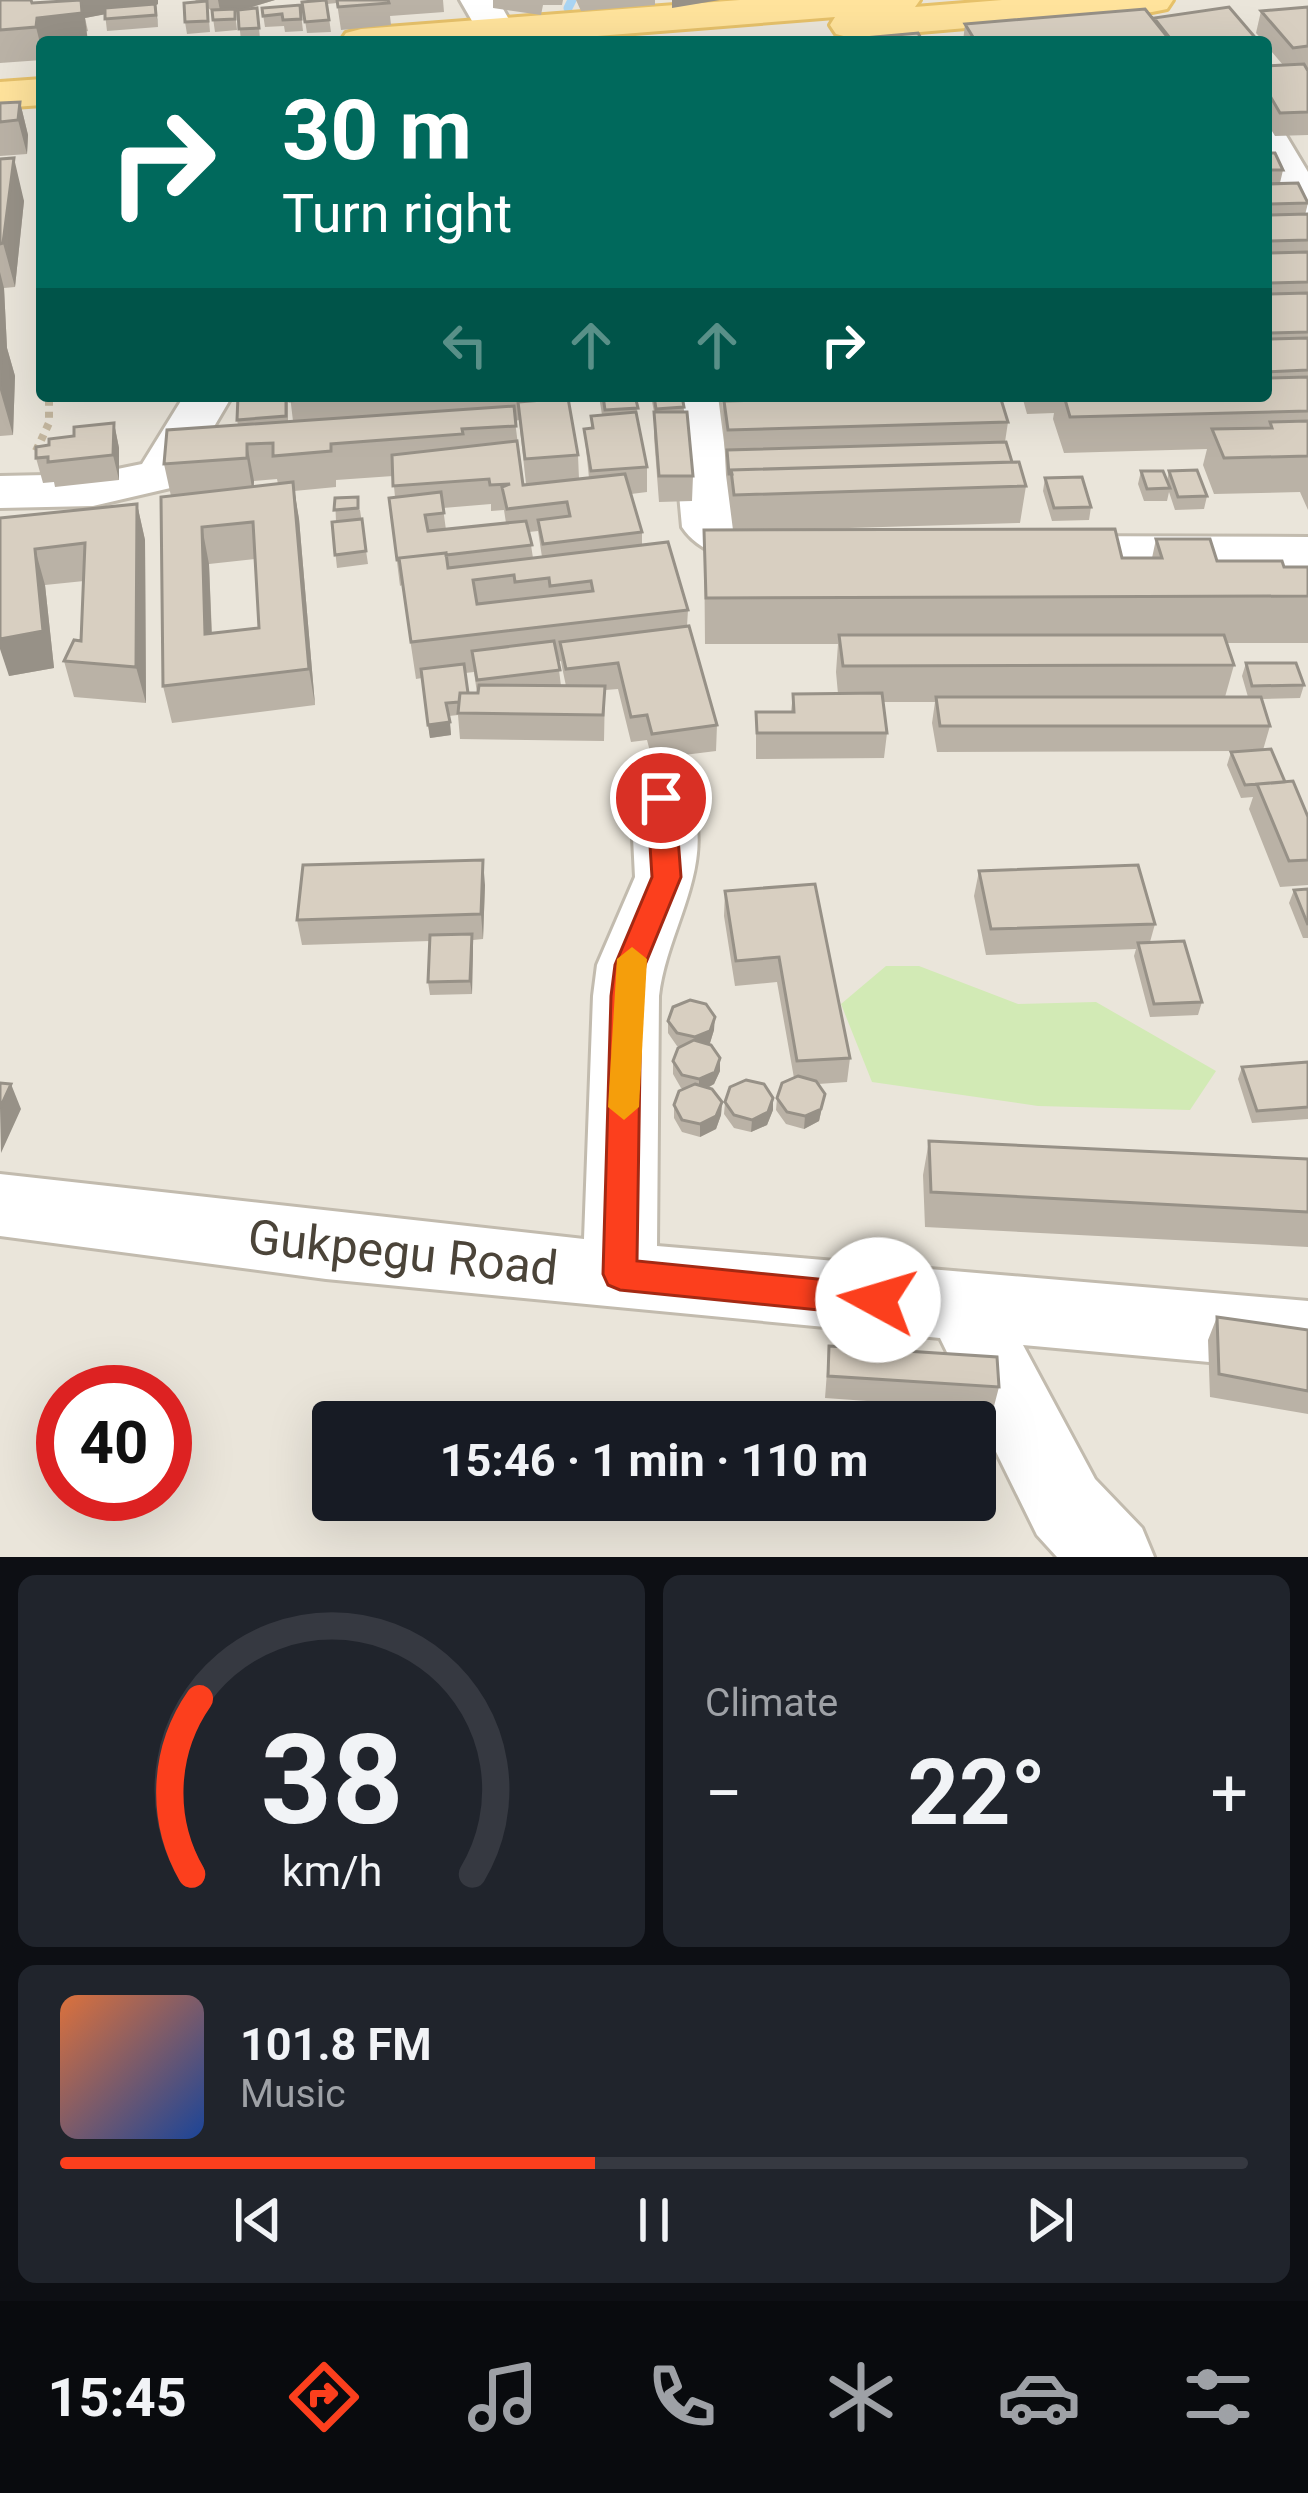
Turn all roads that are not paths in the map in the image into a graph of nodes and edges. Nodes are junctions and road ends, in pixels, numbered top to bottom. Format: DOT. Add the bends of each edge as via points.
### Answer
graph roads {
  1 [pos="1152,0"];
  2 [pos="488,16"];
  3 [pos="904,21"];
  4 [pos="390,36"];
  5 [pos="727,36"];
  6 [pos="36,65"];
  7 [pos="0,68"];
  8 [pos="36,92"];
  9 [pos="0,95"];
  10 [pos="1284,148"];
  11 [pos="1308,208"];
  12 [pos="204,402"];
  13 [pos="695,402"];
  14 [pos="3,492"];
  15 [pos="835,546"];
  16 [pos="995,551"];
  17 [pos="1308,554"];
  18 [pos="661,798"];
  19 [pos="0,1204"];
  20 [pos="620,1274"];
  21 [pos="964,1309"];
  22 [pos="1308,1336"];
  23 [pos="1113,1557"];
  1 -- 3 [label="main road"];
  2 -- 3 [label="main road"];
  2 -- 4 [label="main road"];
  3 -- 5 [label="main road"];
  6 -- 7 [label="main road"];
  8 -- 9 [label="main road"];
  10 -- 11 [label="street"];
  12 -- 14 [label="street" via="153,479"];
  13 -- 15 [label="street" via="708,526 744,544"];
  16 -- 17 [label="street"];
  18 -- 20 [label="street" via="666,877 630,965 626,996"];
  19 -- 20 [label="street, Gukpegu Road"];
  20 -- 21 [label="street, Gukpegu Road"];
  21 -- 22 [label="street, Gukpegu Road"];
  21 -- 23 [label="street" via="1066,1507"];
}
